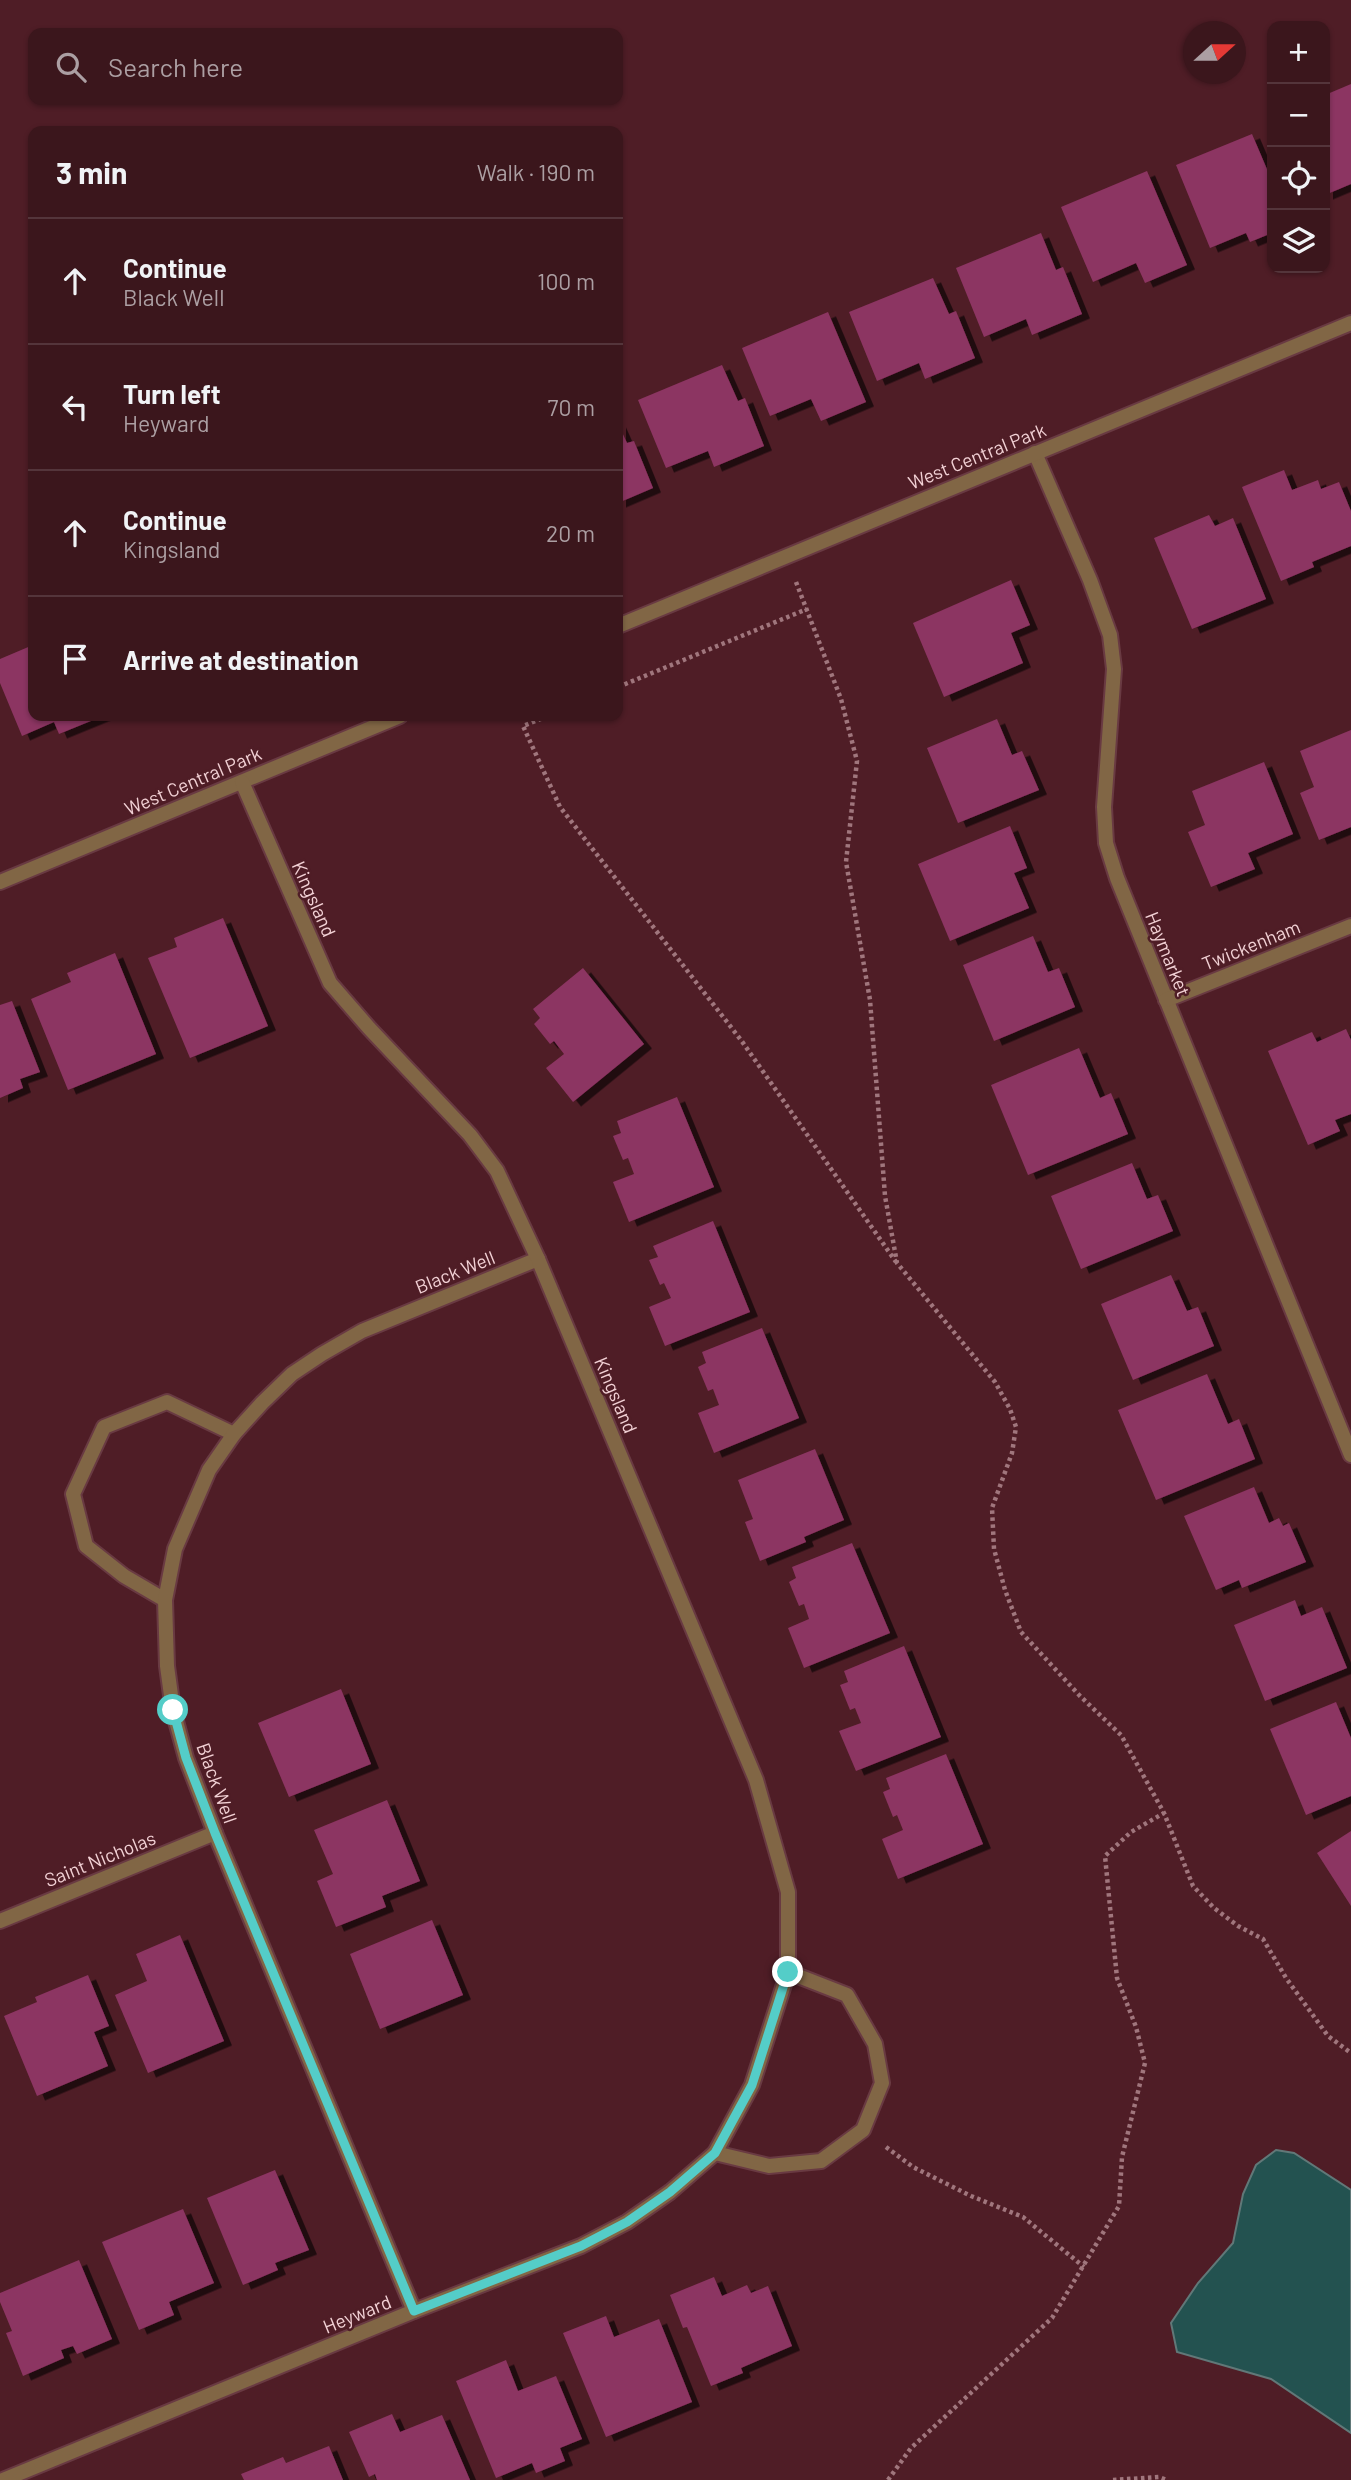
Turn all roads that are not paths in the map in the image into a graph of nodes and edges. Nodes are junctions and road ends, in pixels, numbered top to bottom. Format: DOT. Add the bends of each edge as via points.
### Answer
graph roads {
  1 [pos="1351,323"];
  2 [pos="1035,453"];
  3 [pos="623,624"];
  4 [pos="388,721"];
  5 [pos="242,782"];
  6 [pos="0,882"];
  7 [pos="1351,926"];
  8 [pos="1166,1000"];
  9 [pos="538,1259"];
  10 [pos="234,1434"];
  11 [pos="1351,1455"];
  12 [pos="164,1600"];
  13 [pos="215,1833"];
  14 [pos="0,1921"];
  15 [pos="788,1972"];
  16 [pos="752,2085"];
  17 [pos="715,2153"];
  18 [pos="414,2311"];
  19 [pos="3,2480"];
  1 -- 2 [label="street, West Central Park"];
  2 -- 3 [label="street, West Central Park"];
  2 -- 8 [label="street, Haymarket" via="1110,635 1114,669 1104,807 1106,843"];
  4 -- 5 [label="street, West Central Park"];
  5 -- 6 [label="street, West Central Park"];
  5 -- 9 [label="street, Kingsland" via="330,983 470,1135 497,1171"];
  7 -- 8 [label="street, Twickenham"];
  8 -- 11 [label="street, Haymarket"];
  9 -- 10 [label="street, Black Well" via="362,1331 321,1354 292,1374"];
  9 -- 15 [label="street, Kingsland" via="756,1780 788,1892"];
  10 -- 12 [label="street, Black Well" via="209,1470 190,1511 175,1549"];
  10 -- 12 [label="street" via="167,1402 104,1427 73,1494 86,1546"];
  12 -- 13 [label="street, Black Well" via="173,1710"];
  13 -- 14 [label="street, Saint Nicholas"];
  13 -- 18 [label="street, Black Well"];
  15 -- 16 [label="street, Kingsland"];
  15 -- 17 [label="street" via="847,1996 875,2045 882,2083 863,2130 821,2161 769,2166"];
  16 -- 17 [label="street, Heyward"];
  17 -- 18 [label="street, Heyward" via="627,2222 581,2246"];
  18 -- 19 [label="street, Heyward"];
}
